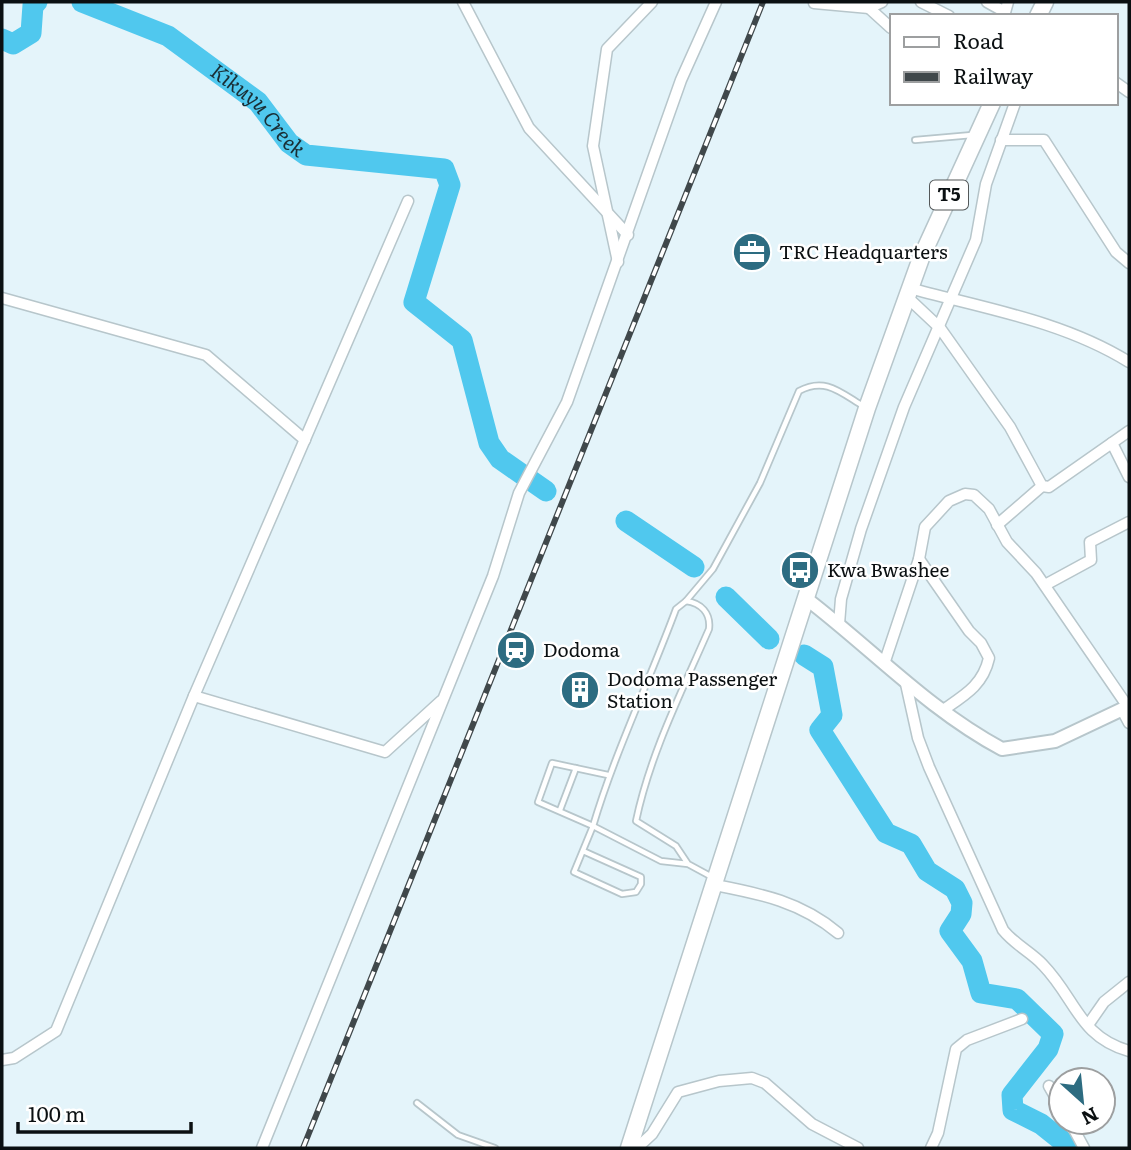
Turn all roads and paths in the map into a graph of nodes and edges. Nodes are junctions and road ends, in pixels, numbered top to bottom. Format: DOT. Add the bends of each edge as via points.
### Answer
graph roads {
  1 [pos="463,2"];
  2 [pos="652,2"];
  3 [pos="716,2"];
  4 [pos="882,2"];
  5 [pos="921,2"];
  6 [pos="987,2"];
  7 [pos="814,3"];
  8 [pos="869,8"];
  9 [pos="1005,10"];
  10 [pos="945,14"];
  11 [pos="890,26"];
  12 [pos="991,105"];
  13 [pos="1014,105"];
  14 [pos="976,135"];
  15 [pos="915,140"];
  16 [pos="1001,140"];
  17 [pos="408,201"];
  18 [pos="607,213"];
  19 [pos="628,235"];
  20 [pos="618,262"];
  21 [pos="1129,263"];
  22 [pos="908,292"];
  23 [pos="2,298"];
  24 [pos="953,299"];
  25 [pos="940,328"];
  26 [pos="1129,362"];
  27 [pos="867,408"];
  28 [pos="1129,431"];
  29 [pos="305,440"];
  30 [pos="1112,443"];
  31 [pos="1129,477"];
  32 [pos="1042,486"];
  33 [pos="1129,522"];
  34 [pos="997,524"];
  35 [pos="919,559"];
  36 [pos="1045,585"];
  37 [pos="808,600"];
  38 [pos="685,601"];
  39 [pos="839,624"];
  40 [pos="884,664"];
  41 [pos="906,684"];
  42 [pos="194,696"];
  43 [pos="444,699"];
  44 [pos="1127,708"];
  45 [pos="943,710"];
  46 [pos="1129,723"];
  47 [pos="576,768"];
  48 [pos="608,775"];
  49 [pos="560,810"];
  50 [pos="593,826"];
  51 [pos="583,851"];
  52 [pos="688,864"];
  53 [pos="716,883"];
  54 [pos="838,933"];
  55 [pos="1129,982"];
  56 [pos="1022,1019"];
  57 [pos="1088,1026"];
  58 [pos="1129,1051"];
  59 [pos="2,1060"];
  60 [pos="417,1103"];
  61 [pos="262,1148"];
  62 [pos="495,1148"];
  63 [pos="629,1148"];
  64 [pos="637,1148"];
  65 [pos="858,1148"];
  66 [pos="931,1148"];
  1 -- 18 [label="street" via="529,128"];
  2 -- 18 [label="street" via="607,49 593,146"];
  3 -- 19 [label="street" via="681,80"];
  4 -- 8 [label="street"];
  5 -- 10 [label="street"];
  6 -- 9 [label="street"];
  7 -- 8 [label="street"];
  8 -- 11 [label="street"];
  12 -- 14 [label="highway, T5"];
  13 -- 16 [label="street"];
  14 -- 15 [label="lane"];
  14 -- 22 [label="highway, T5"];
  16 -- 21 [label="street" via="1044,140 1116,252"];
  16 -- 24 [label="street" via="986,184 976,240"];
  17 -- 29 [label="street"];
  18 -- 19 [label="street"];
  18 -- 20 [label="street"];
  19 -- 20 [label="street"];
  20 -- 43 [label="street" via="568,402 519,493 493,576"];
  22 -- 24 [label="street"];
  22 -- 25 [label="street"];
  22 -- 27 [label="highway, T5"];
  23 -- 29 [label="street" via="206,355"];
  24 -- 25 [label="street"];
  24 -- 26 [label="street" via="1042,323"];
  25 -- 32 [label="street" via="1010,427"];
  25 -- 39 [label="street" via="904,407 865,517"];
  27 -- 37 [label="highway, T5"];
  27 -- 38 [label="lane" via="826,383 799,391 760,483 713,569"];
  28 -- 30 [label="street"];
  29 -- 42 [label="street"];
  30 -- 31 [label="street"];
  30 -- 32 [label="street" via="1049,487"];
  32 -- 34 [label="street"];
  33 -- 36 [label="street" via="1090,542 1091,560"];
  34 -- 35 [label="street" via="980,497 965,494 949,500 925,527"];
  34 -- 36 [label="street"];
  35 -- 40 [label="street"];
  35 -- 45 [label="street" via="989,658 983,678"];
  36 -- 44 [label="street"];
  37 -- 39 [label="street"];
  37 -- 53 [label="highway, T5"];
  38 -- 48 [label="lane" via="676,609"];
  38 -- 52 [label="lane" via="705,609 709,629 672,712 636,821 676,846"];
  39 -- 40 [label="street"];
  40 -- 41 [label="street"];
  41 -- 45 [label="street"];
  41 -- 57 [label="street" via="926,759 996,919 1010,939 1045,966"];
  42 -- 43 [label="street" via="385,752"];
  42 -- 59 [label="street" via="56,1031 14,1058"];
  43 -- 61 [label="street"];
  44 -- 45 [label="street" via="1055,741 1011,749 1002,749"];
  44 -- 46 [label="street"];
  47 -- 48 [label="lane"];
  47 -- 49 [label="lane"];
  47 -- 49 [label="lane" via="552,763 538,802"];
  48 -- 50 [label="lane"];
  49 -- 50 [label="lane"];
  50 -- 51 [label="lane"];
  50 -- 52 [label="lane" via="661,861"];
  51 -- 51 [label="lane" via="575,872 622,894 636,892 641,877"];
  52 -- 53 [label="lane"];
  53 -- 54 [label="street" via="801,907"];
  53 -- 63 [label="highway, T5"];
  55 -- 57 [label="street" via="1104,1002"];
  56 -- 66 [label="street" via="956,1049"];
  57 -- 58 [label="street" via="1102,1041"];
  60 -- 62 [label="lane" via="458,1135"];
  64 -- 65 [label="street" via="652,1134 678,1092 752,1078 765,1083 812,1124"];
}
